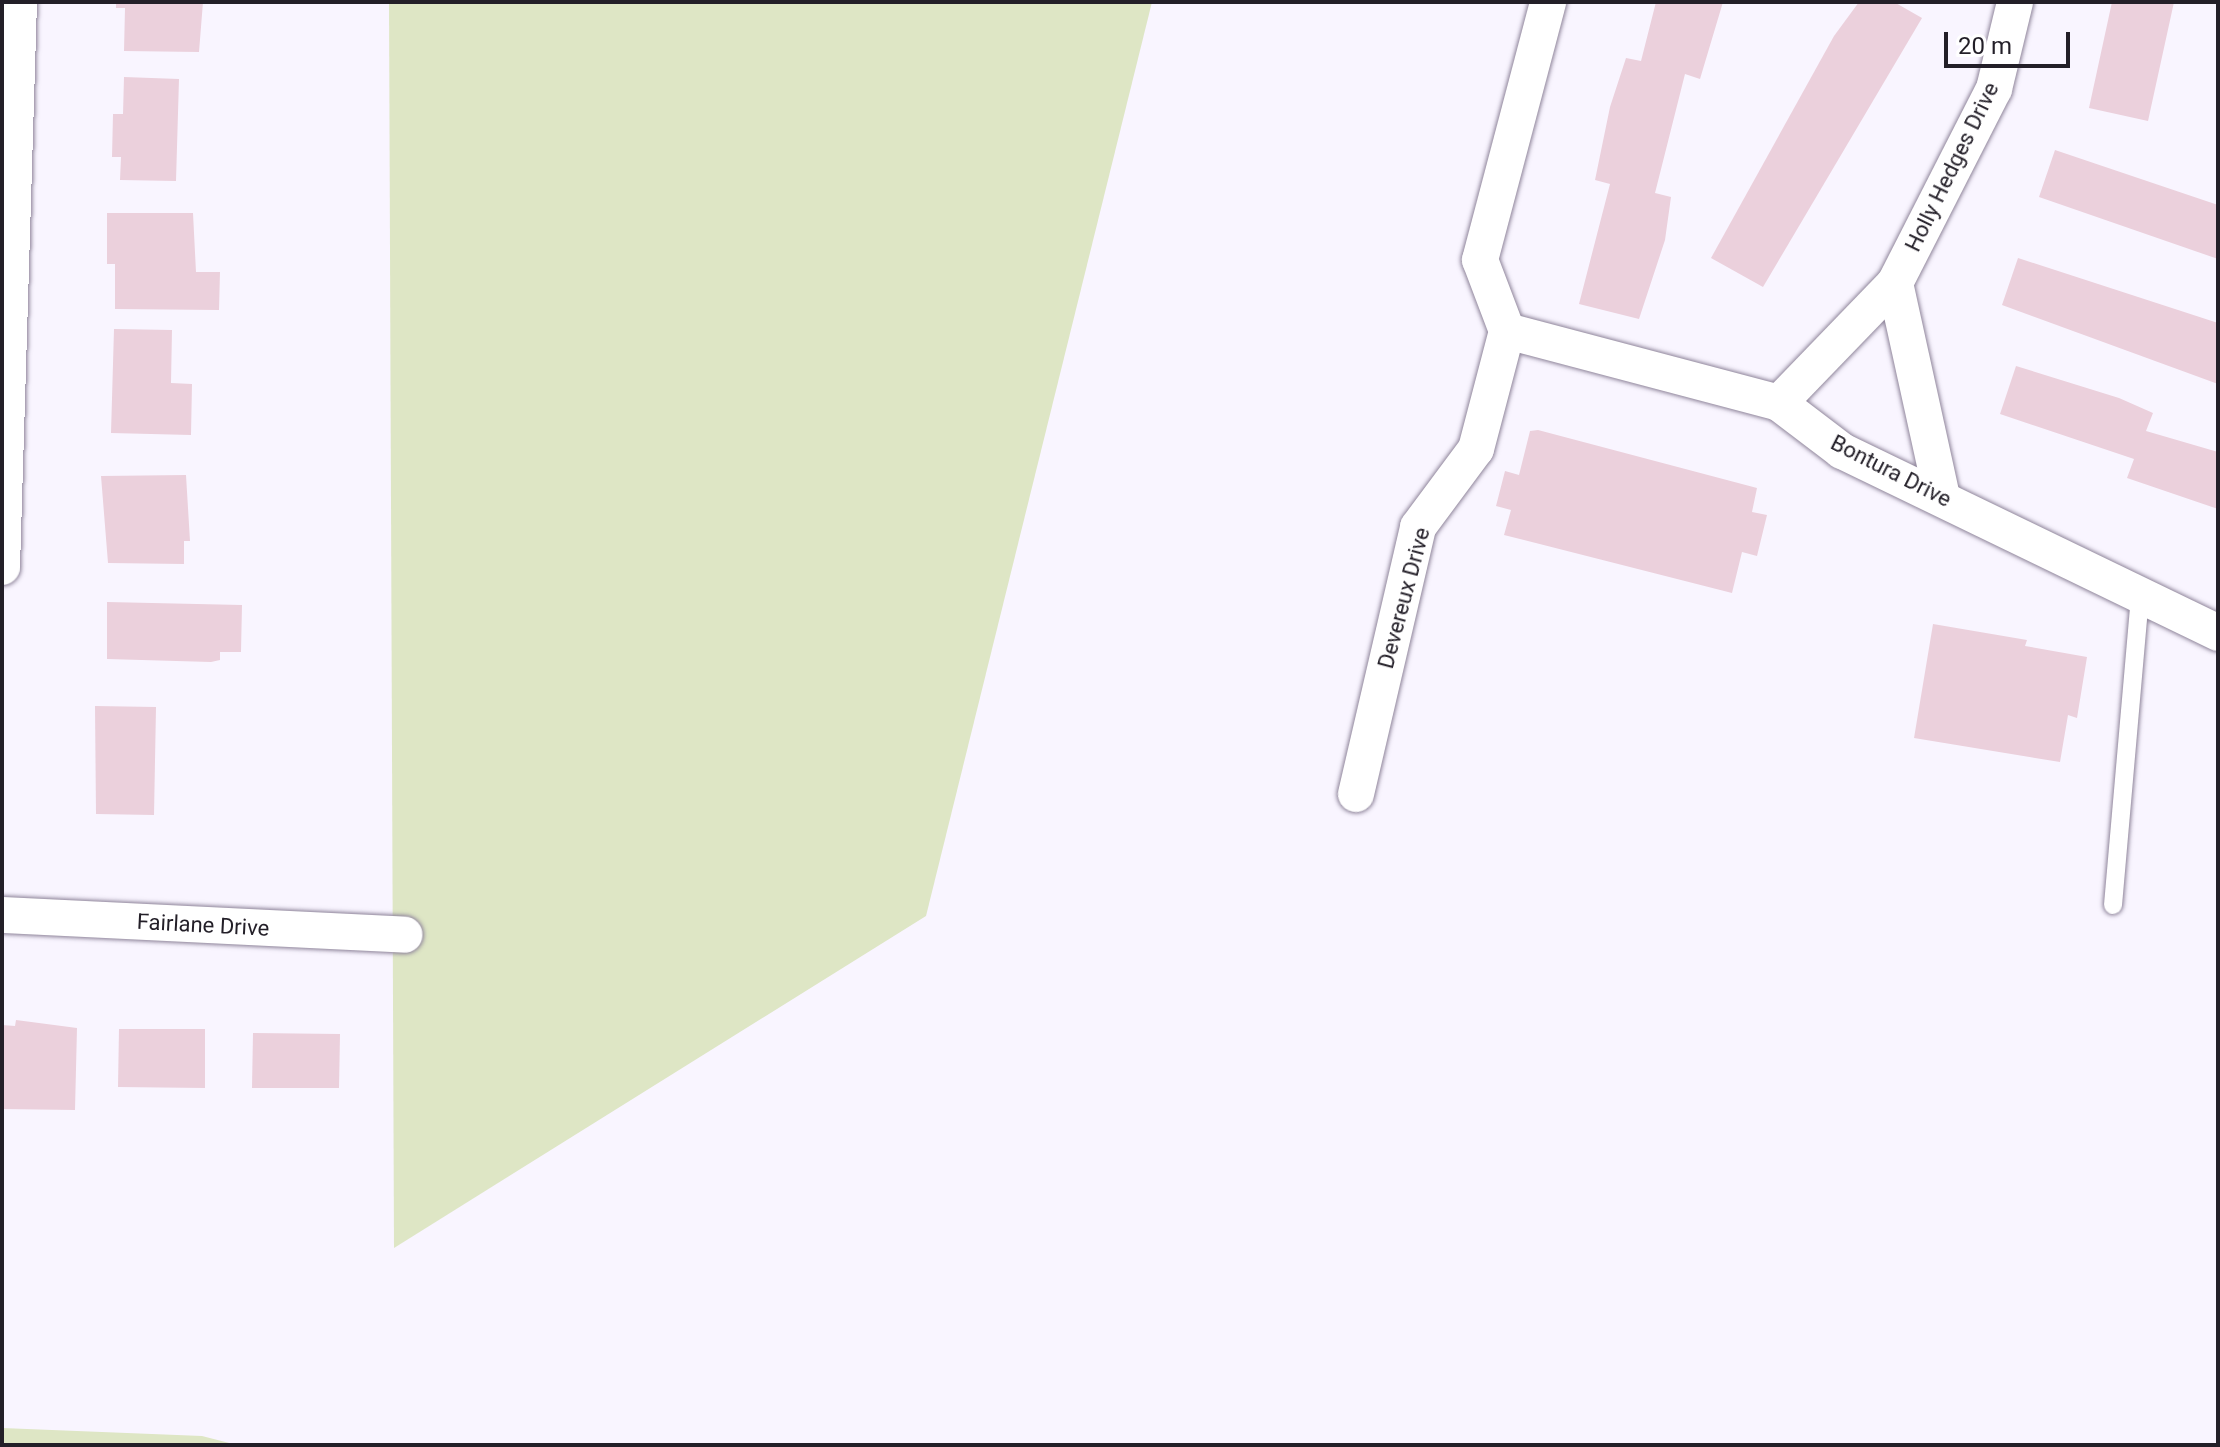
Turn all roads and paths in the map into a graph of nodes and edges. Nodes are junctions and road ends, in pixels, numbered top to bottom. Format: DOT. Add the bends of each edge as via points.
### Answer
graph roads {
  1 [pos="19,2"];
  2 [pos="1548,2"];
  3 [pos="2015,2"];
  4 [pos="1895,283"];
  5 [pos="1507,331"];
  6 [pos="1779,403"];
  7 [pos="1942,496"];
  8 [pos="2,567"];
  9 [pos="2140,594"];
  10 [pos="2218,633"];
  11 [pos="1356,794"];
  12 [pos="2113,905"];
  13 [pos="2,915"];
  14 [pos="405,935"];
  1 -- 8 [label="street"];
  2 -- 5 [label="street" via="1480,260"];
  3 -- 4 [label="street, Holly Hedges Drive" via="1994,89"];
  4 -- 6 [label="street, Holly Hedges Drive"];
  4 -- 7 [label="street"];
  5 -- 6 [label="street, Bontura Drive"];
  5 -- 11 [label="street, Devereux Drive" via="1476,449 1418,527"];
  6 -- 7 [label="street, Bontura Drive" via="1842,451"];
  7 -- 9 [label="street, Bontura Drive"];
  9 -- 10 [label="street, Bontura Drive"];
  9 -- 12 [label="lane"];
  13 -- 14 [label="street, Fairlane Drive"];
}
